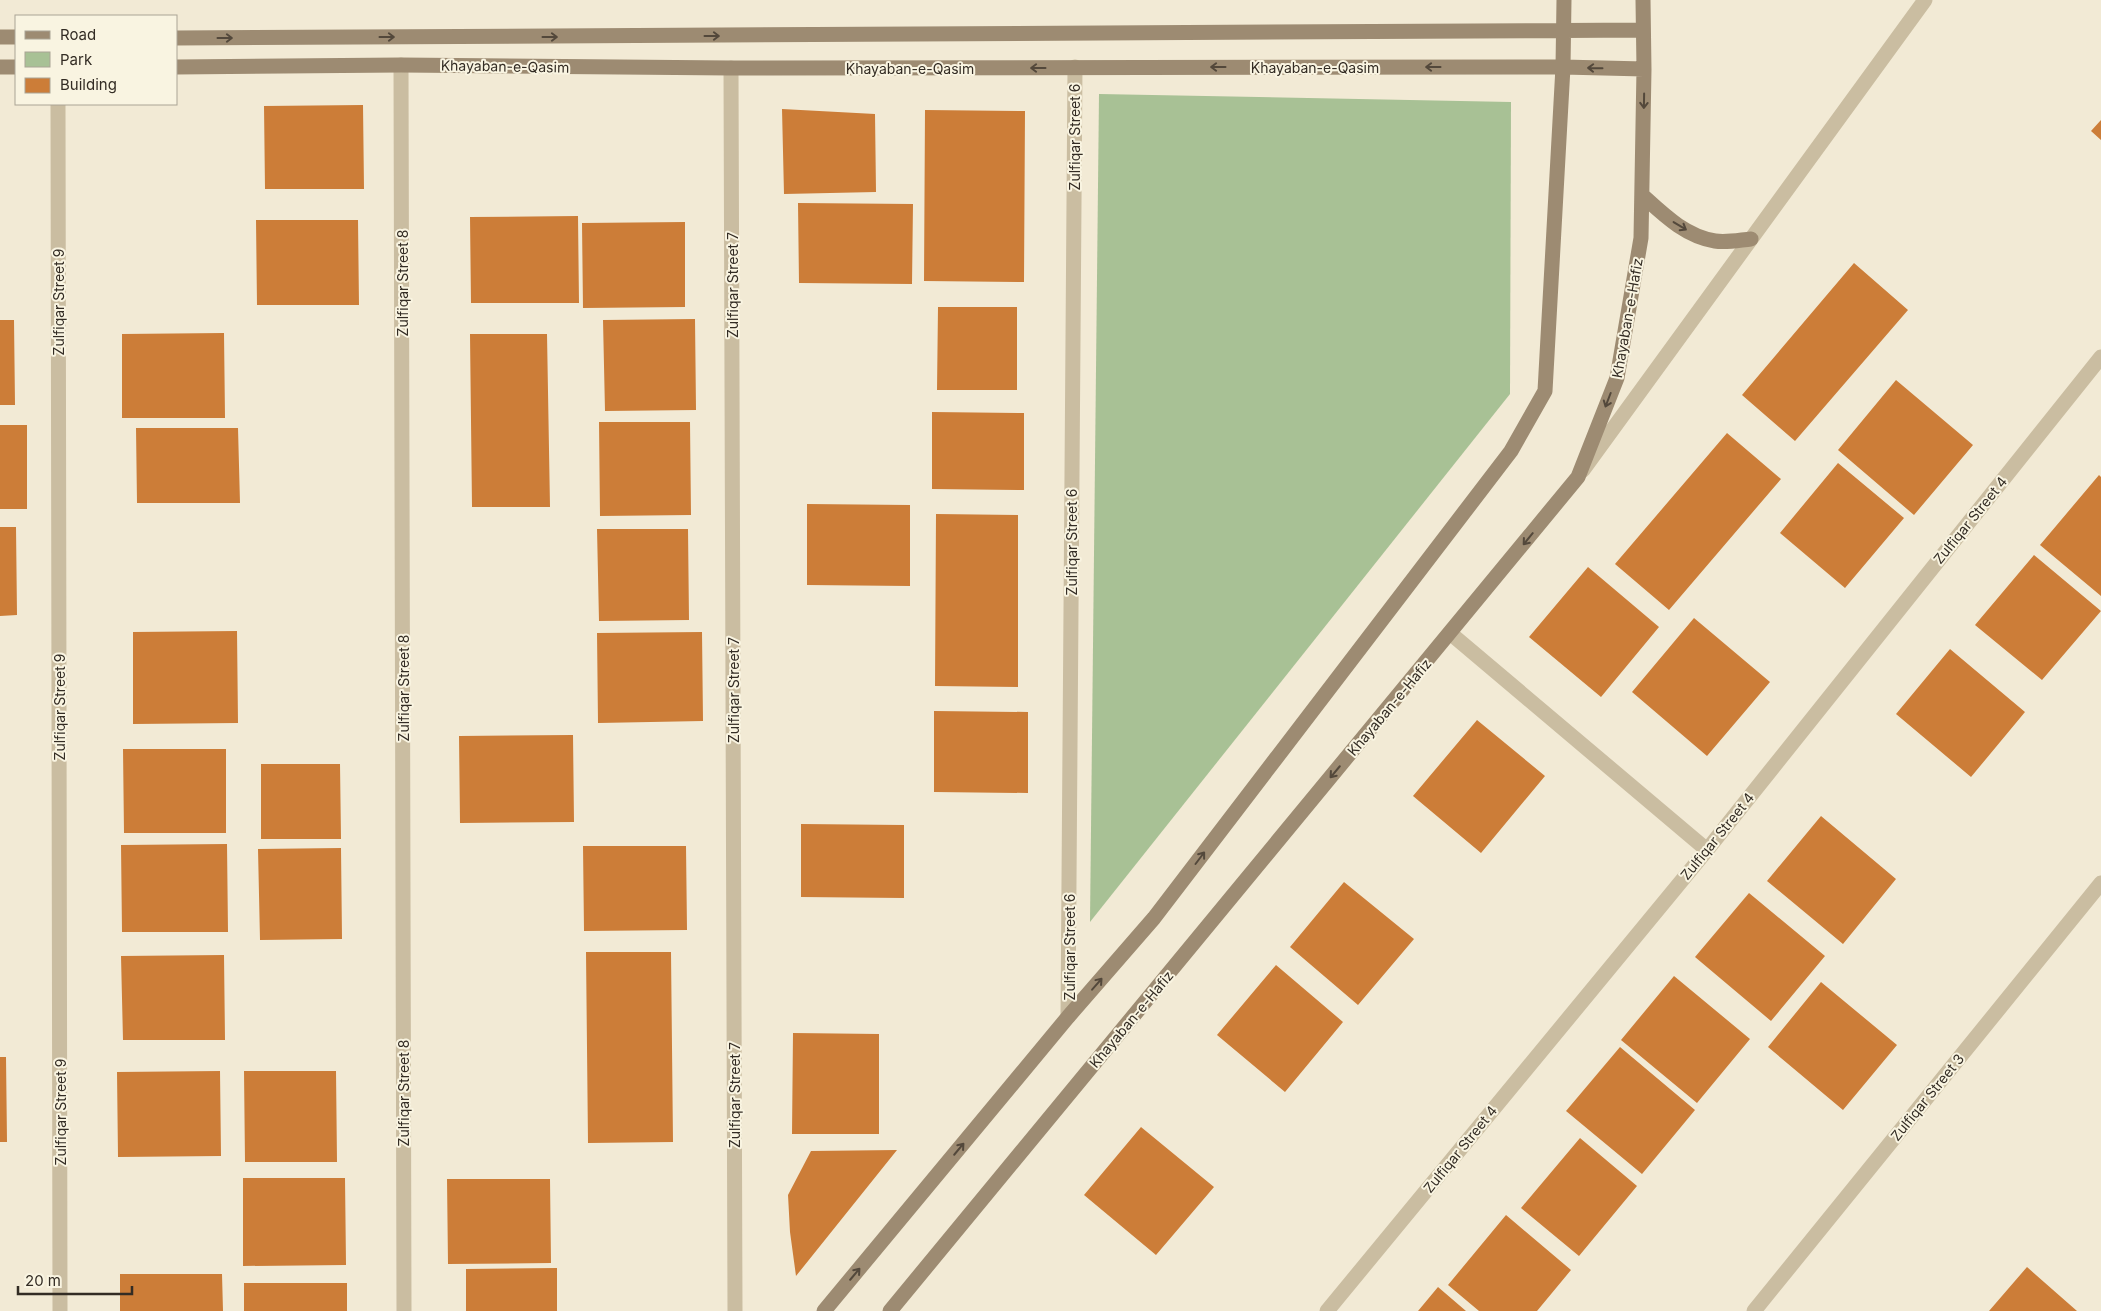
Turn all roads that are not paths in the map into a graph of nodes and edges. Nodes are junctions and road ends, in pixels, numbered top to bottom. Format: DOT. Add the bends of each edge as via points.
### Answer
graph roads {
  1 [pos="1564,0"];
  2 [pos="1643,0"];
  3 [pos="1925,0"];
  4 [pos="1564,29"];
  5 [pos="1644,30"];
  6 [pos="0,37"];
  7 [pos="15,37"];
  8 [pos="178,38"];
  9 [pos="401,65"];
  10 [pos="0,67"];
  11 [pos="15,67"];
  12 [pos="178,67"];
  13 [pos="1564,67"];
  14 [pos="731,68"];
  15 [pos="1075,68"];
  16 [pos="1644,69"];
  17 [pos="58,105"];
  18 [pos="1642,195"];
  19 [pos="1751,239"];
  20 [pos="2101,357"];
  21 [pos="1578,477"];
  22 [pos="1450,633"];
  23 [pos="1707,850"];
  24 [pos="2101,883"];
  25 [pos="1068,1017"];
  26 [pos="60,1311"];
  27 [pos="404,1311"];
  28 [pos="735,1311"];
  29 [pos="824,1311"];
  30 [pos="890,1311"];
  31 [pos="1326,1311"];
  32 [pos="1754,1311"];
  1 -- 4 [label="street"];
  2 -- 5 [label="street, Khayaban-e-Hafiz"];
  3 -- 19 [label="street"];
  4 -- 5 [label="street, Khayaban-e-Qasim"];
  8 -- 4 [label="street, Khayaban-e-Qasim, one-way"];
  4 -- 13 [label="street"];
  5 -- 16 [label="street, Khayaban-e-Hafiz"];
  6 -- 7 [label="street"];
  9 -- 12 [label="street, Khayaban-e-Qasim"];
  9 -- 14 [label="street, Khayaban-e-Qasim"];
  9 -- 27 [label="street, Zulfiqar Street 8"];
  10 -- 11 [label="street"];
  13 -- 15 [label="street, Khayaban-e-Qasim, one-way"];
  16 -- 13 [label="street, Khayaban-e-Qasim, one-way"];
  25 -- 13 [label="street, one-way" via="1154,918 1511,451 1545,391"];
  15 -- 14 [label="street, Khayaban-e-Qasim, one-way"];
  14 -- 28 [label="street, Zulfiqar Street 7"];
  15 -- 25 [label="street, Zulfiqar Street 6"];
  16 -- 18 [label="street, Khayaban-e-Hafiz, one-way"];
  17 -- 26 [label="street, Zulfiqar Street 9"];
  18 -- 19 [label="street, one-way" via="1672,222 1693,234 1716,241"];
  18 -- 21 [label="street, Khayaban-e-Hafiz, one-way" via="1641,238 1617,378"];
  19 -- 21 [label="street"];
  20 -- 23 [label="street, Zulfiqar Street 4"];
  21 -- 22 [label="street, Khayaban-e-Hafiz, one-way"];
  22 -- 23 [label="street"];
  22 -- 30 [label="street, Khayaban-e-Hafiz, one-way"];
  23 -- 31 [label="street, Zulfiqar Street 4"];
  24 -- 32 [label="street, Zulfiqar Street 3"];
  29 -- 25 [label="street, one-way"];
}
